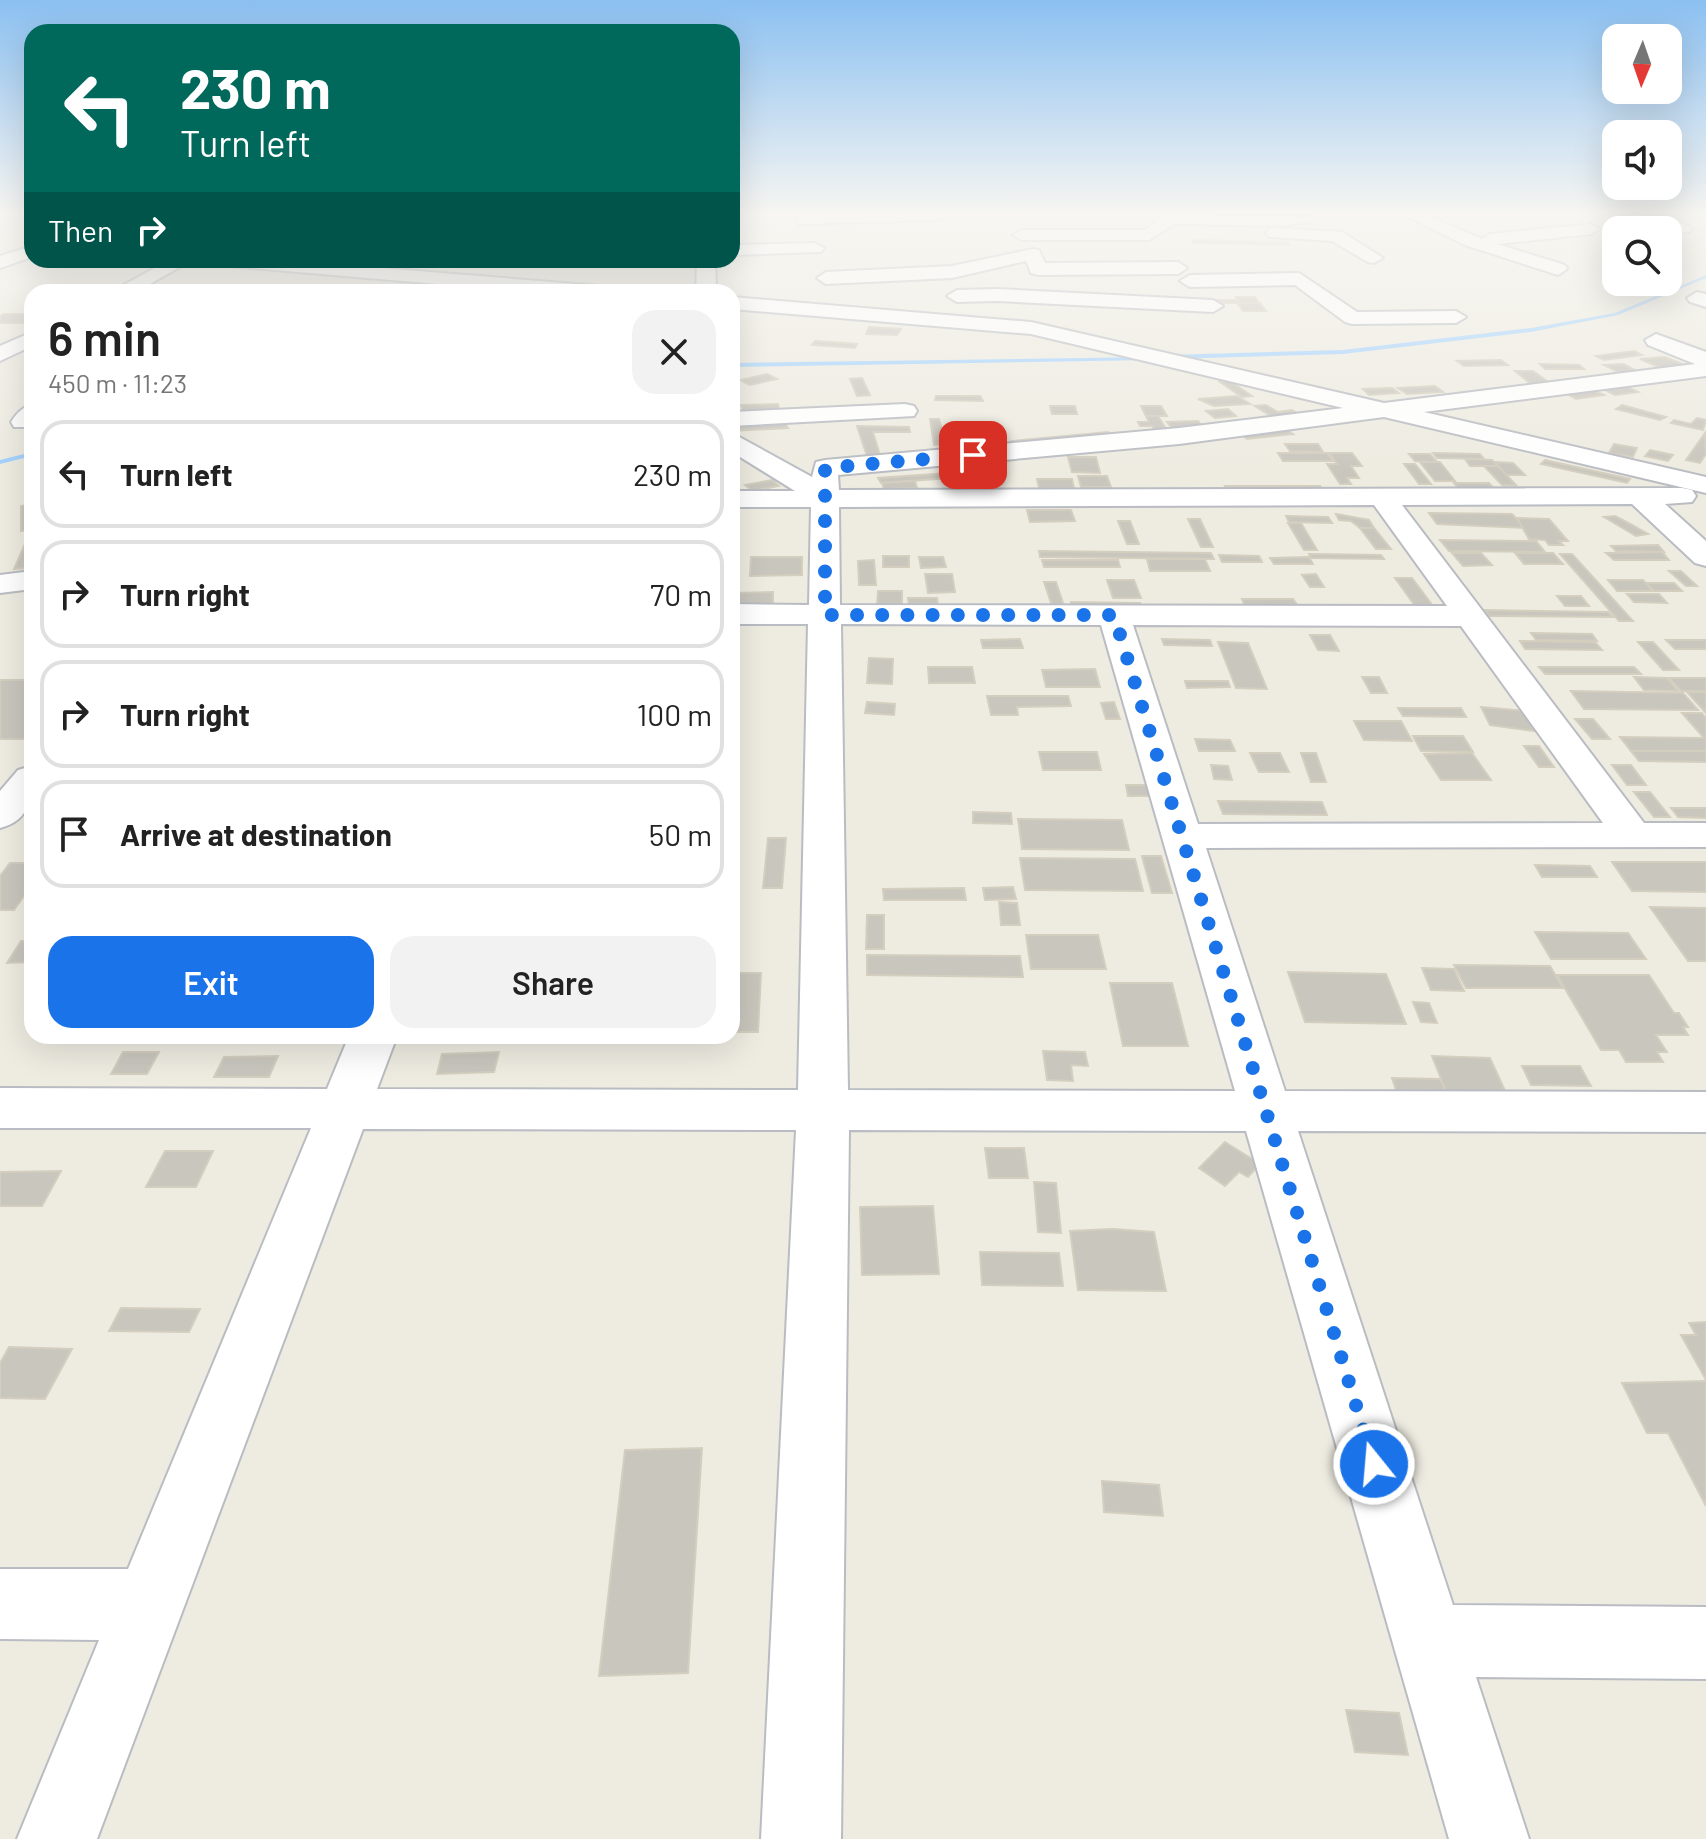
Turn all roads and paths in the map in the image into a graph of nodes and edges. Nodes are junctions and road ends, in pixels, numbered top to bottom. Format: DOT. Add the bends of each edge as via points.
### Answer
graph roads {
  1 [pos="829,301"];
  2 [pos="1105,301"];
  3 [pos="1209,301"];
  4 [pos="1329,301"];
  5 [pos="740,304"];
  6 [pos="1213,306"];
  7 [pos="830,311"];
  8 [pos="1456,317"];
  9 [pos="1228,323"];
  10 [pos="1128,324"];
  11 [pos="808,331"];
  12 [pos="1656,340"];
  13 [pos="24,342"];
  14 [pos="0,354"];
  15 [pos="1592,359"];
  16 [pos="1706,360"];
  17 [pos="1706,369"];
  18 [pos="1627,379"];
  19 [pos="1387,410"];
  20 [pos="905,411"];
  21 [pos="740,419"];
  22 [pos="740,446"];
  23 [pos="1706,485"];
  24 [pos="1639,496"];
  25 [pos="1706,496"];
  26 [pos="825,497"];
  27 [pos="1382,497"];
  28 [pos="740,499"];
  29 [pos="1706,557"];
  30 [pos="24,581"];
  31 [pos="0,584"];
  32 [pos="740,614"];
  33 [pos="825,615"];
  34 [pos="1114,615"];
  35 [pos="1470,616"];
  36 [pos="24,788"];
  37 [pos="0,816"];
  38 [pos="0,831"];
  39 [pos="24,831"];
  40 [pos="1632,835"];
  41 [pos="1706,835"];
  42 [pos="1182,836"];
  43 [pos="370,1044"];
  44 [pos="0,1108"];
  45 [pos="344,1109"];
  46 [pos="823,1110"];
  47 [pos="1266,1111"];
  48 [pos="1706,1112"];
  49 [pos="0,1604"];
  50 [pos="149,1605"];
  51 [pos="1429,1641"];
  52 [pos="1706,1643"];
  53 [pos="57,1839"];
  54 [pos="801,1839"];
  55 [pos="1489,1839"];
  1 -- 7 [label="street"];
  2 -- 10 [label="street"];
  3 -- 6 [label="street"];
  4 -- 8 [label="street" via="1352,318"];
  5 -- 7 [label="street"];
  6 -- 9 [label="street"];
  6 -- 10 [label="street"];
  7 -- 10 [label="street" via="1031,328"];
  7 -- 11 [label="street"];
  10 -- 19 [label="street"];
  12 -- 16 [label="street"];
  13 -- 14 [label="street"];
  15 -- 18 [label="street"];
  17 -- 18 [label="street"];
  18 -- 19 [label="street"];
  19 -- 23 [label="street"];
  19 -- 26 [label="street" via="1179,436 825,468"];
  20 -- 21 [label="street"];
  22 -- 26 [label="street"];
  24 -- 25 [label="street"];
  24 -- 27 [label="street"];
  24 -- 29 [label="street"];
  26 -- 27 [label="street"];
  26 -- 28 [label="street"];
  26 -- 33 [label="street"];
  27 -- 35 [label="street"];
  30 -- 31 [label="street"];
  32 -- 33 [label="street"];
  33 -- 34 [label="street"];
  33 -- 46 [label="street"];
  34 -- 35 [label="street"];
  34 -- 42 [label="street"];
  35 -- 40 [label="street"];
  36 -- 37 [label="street"];
  38 -- 39 [label="street"];
  40 -- 41 [label="street"];
  40 -- 42 [label="street"];
  42 -- 47 [label="street"];
  43 -- 45 [label="street"];
  44 -- 45 [label="street"];
  45 -- 46 [label="street"];
  45 -- 50 [label="street"];
  46 -- 47 [label="street"];
  46 -- 54 [label="street"];
  47 -- 48 [label="street"];
  47 -- 51 [label="street"];
  49 -- 50 [label="street"];
  50 -- 53 [label="street"];
  51 -- 52 [label="street"];
  51 -- 55 [label="street"];
}
